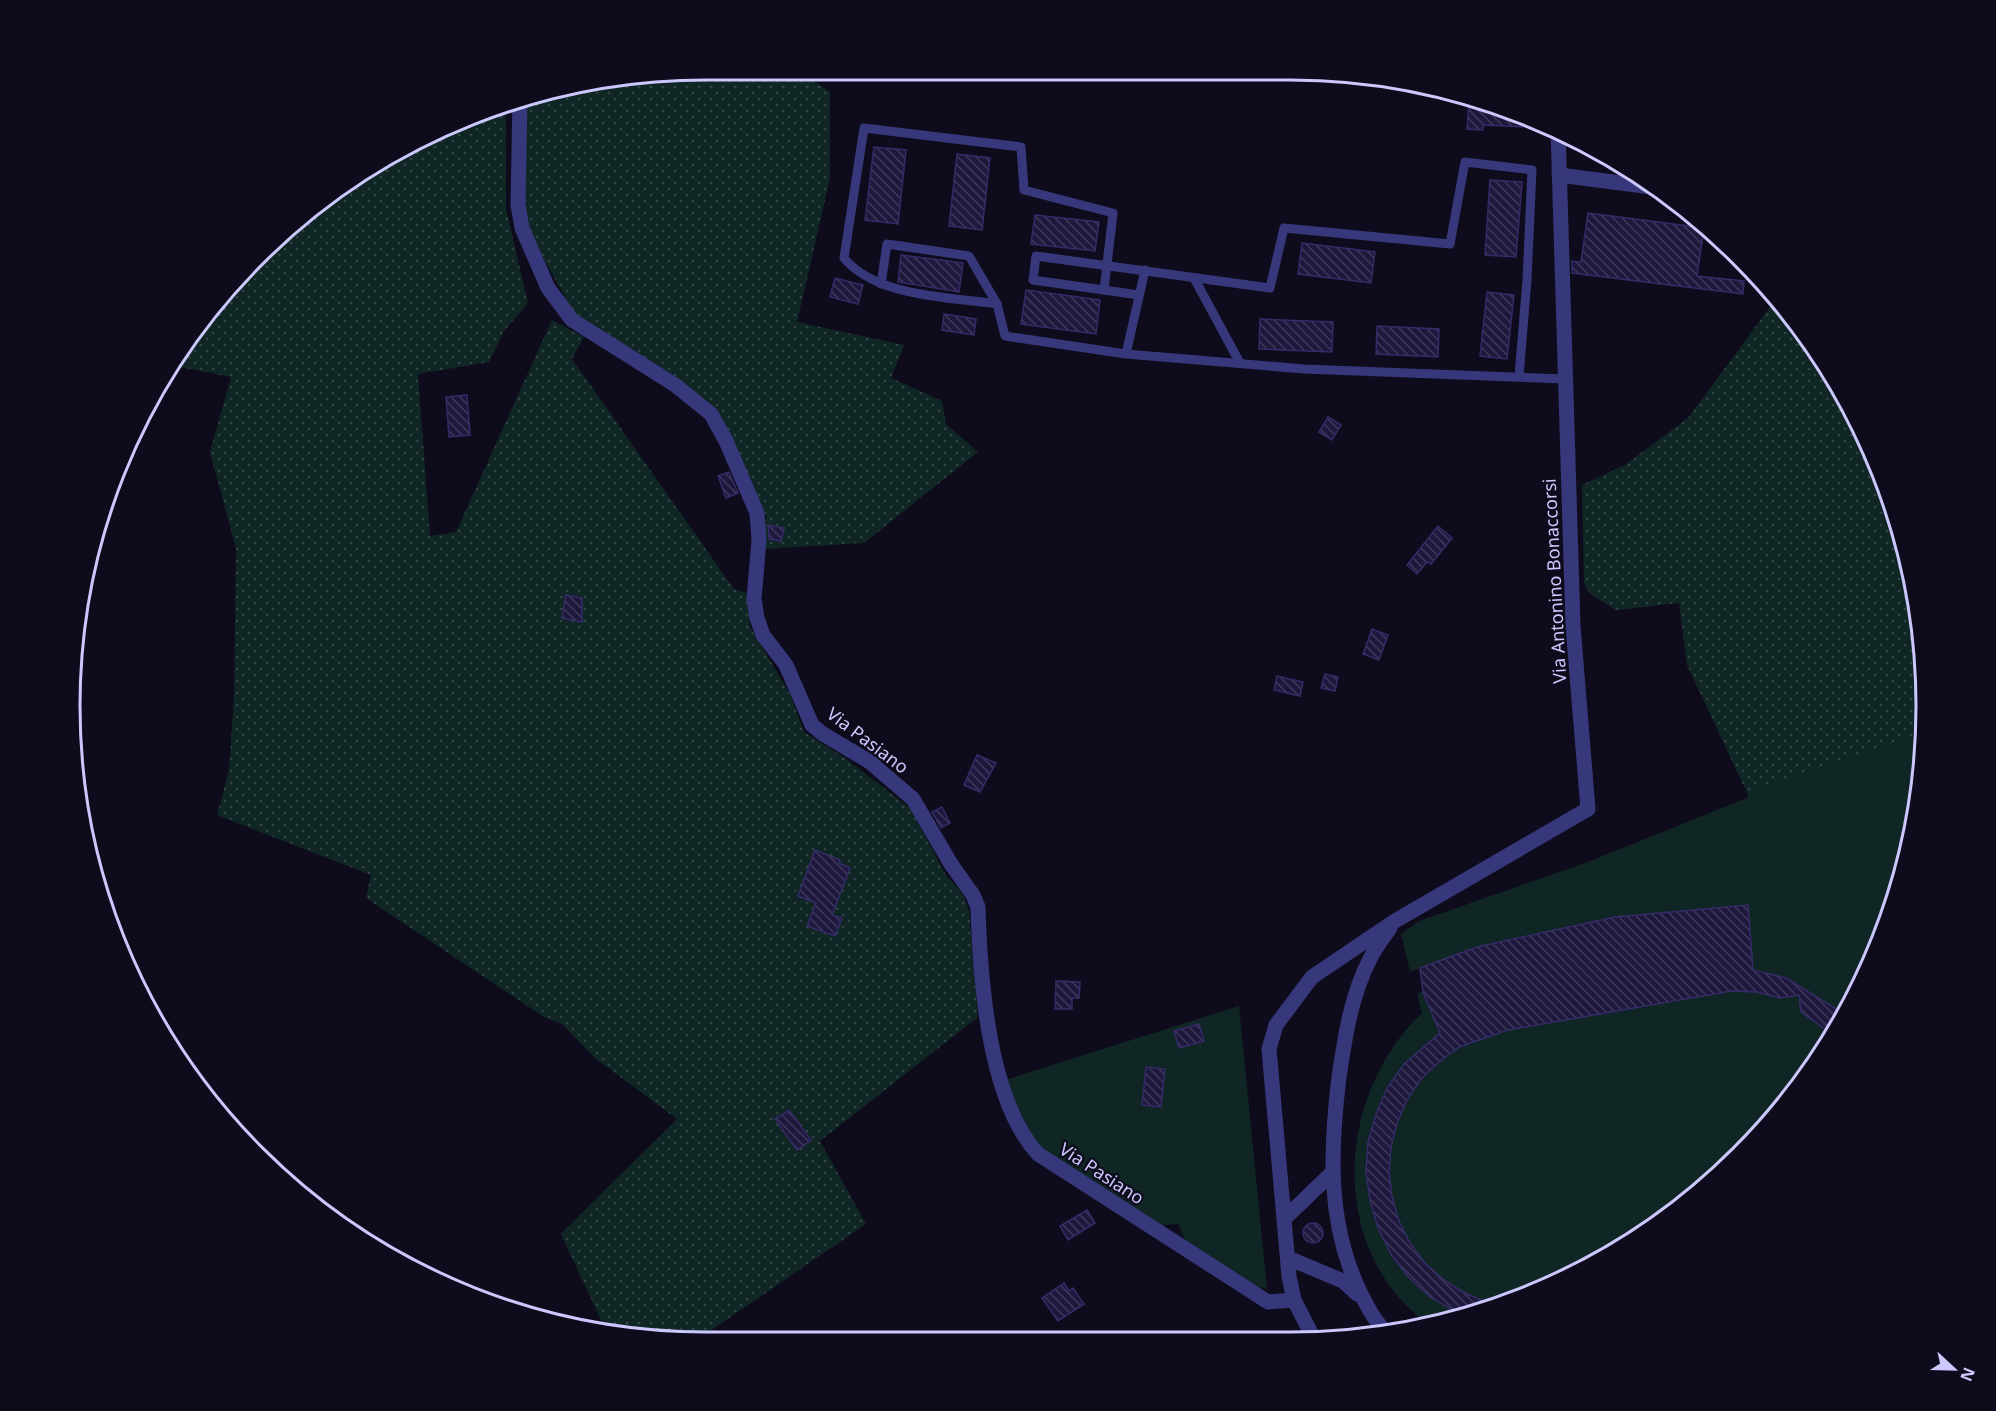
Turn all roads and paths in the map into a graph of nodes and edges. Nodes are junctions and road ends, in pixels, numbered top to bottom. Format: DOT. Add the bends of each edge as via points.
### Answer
graph roads {
  1 [pos="520,108"];
  2 [pos="1558,140"];
  3 [pos="1559,175"];
  4 [pos="1638,185"];
  5 [pos="1107,266"];
  6 [pos="1145,270"];
  7 [pos="1194,278"];
  8 [pos="881,284"];
  9 [pos="1104,290"];
  10 [pos="1139,294"];
  11 [pos="997,304"];
  12 [pos="1126,354"];
  13 [pos="1240,363"];
  14 [pos="1519,376"];
  15 [pos="1565,379"];
  16 [pos="1395,921"];
  17 [pos="1333,1172"];
  18 [pos="1284,1219"];
  19 [pos="1288,1258"];
  20 [pos="1294,1300"];
  21 [pos="1365,1303"];
  22 [pos="1380,1325"];
  23 [pos="1310,1331"];
  1 -- 20 [label="street, Via Pasiano" via="518,204 522,228 548,288 572,320 675,385 711,414 757,513 754,599 763,635 786,665 812,724 823,735 870,762 914,799 973,895 978,907 987,1015 1005,1100 1023,1138 1038,1154 1268,1302"];
  2 -- 3 [label="street, Via Antonino Bonaccorsi"];
  3 -- 4 [label="street"];
  3 -- 15 [label="street, Via Antonino Bonaccorsi"];
  5 -- 6 [label="lane"];
  5 -- 8 [label="lane" via="1113,213 1024,190 1021,147 864,128 844,258 854,271"];
  5 -- 9 [label="lane"];
  5 -- 9 [label="lane" via="1036,256 1033,280"];
  6 -- 7 [label="lane"];
  6 -- 10 [label="lane"];
  7 -- 13 [label="lane"];
  7 -- 14 [label="lane" via="1270,288 1284,228 1450,244 1465,162 1532,170"];
  8 -- 11 [label="lane"];
  8 -- 11 [label="lane" via="887,244 969,256"];
  9 -- 10 [label="lane"];
  10 -- 12 [label="lane"];
  11 -- 12 [label="lane" via="1005,336"];
  12 -- 13 [label="lane"];
  13 -- 14 [label="lane" via="1304,369"];
  14 -- 15 [label="lane"];
  15 -- 16 [label="street, Via Antonino Bonaccorsi" via="1573,626 1588,808"];
  16 -- 17 [label="street" via="1370,958 1345,1035 1332,1149"];
  16 -- 18 [label="street" via="1312,977 1276,1025 1269,1049"];
  17 -- 18 [label="street"];
  17 -- 21 [label="street" via="1340,1236"];
  18 -- 19 [label="street"];
  19 -- 20 [label="street"];
  19 -- 21 [label="street" via="1343,1281"];
  20 -- 23 [label="street"];
  21 -- 22 [label="street"];
}
